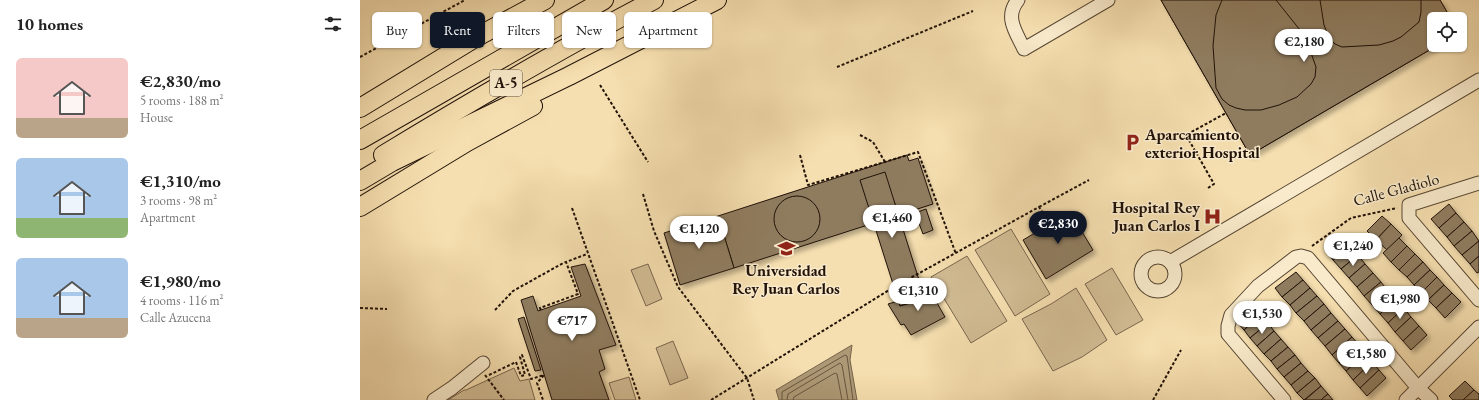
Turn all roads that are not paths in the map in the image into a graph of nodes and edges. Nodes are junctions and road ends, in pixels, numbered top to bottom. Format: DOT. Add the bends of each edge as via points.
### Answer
graph roads {
  1 [pos="545,0"];
  2 [pos="604,0"];
  3 [pos="654,0"];
  4 [pos="717,0"];
  5 [pos="1018,0"];
  6 [pos="1108,0"];
  7 [pos="694,12"];
  8 [pos="624,48"];
  9 [pos="634,48"];
  10 [pos="1479,80"];
  11 [pos="360,108"];
  12 [pos="360,140"];
  13 [pos="360,169"];
  14 [pos="360,181"];
  15 [pos="1479,183"];
  16 [pos="360,207"];
  17 [pos="1170,262"];
  18 [pos="1479,300"];
  19 [pos="1479,327"];
  20 [pos="483,363"];
  21 [pos="1418,388"];
  22 [pos="434,400"];
  23 [pos="1284,400"];
  24 [pos="1406,400"];
  25 [pos="1431,400"];
  1 -- 11 [label="highway" via="475,38"];
  2 -- 12 [label="highway, A-5"];
  3 -- 13 [label="highway, A-5" via="467,105"];
  4 -- 7 [label="highway"];
  5 -- 6 [label="street" via="1013,6 1010,18 1024,49"];
  8 -- 14 [label="highway" via="392,162"];
  9 -- 16 [label="highway"];
  10 -- 17 [label="street"];
  15 -- 18 [label="street, Calle Gladiolo" via="1409,205 1409,218"];
  19 -- 21 [label="street"];
  20 -- 22 [label="street"];
  21 -- 23 [label="street" via="1308,258 1301,256 1296,257 1258,286 1231,315 1228,326 1228,334"];
  21 -- 24 [label="street"];
  21 -- 25 [label="street"];
}
